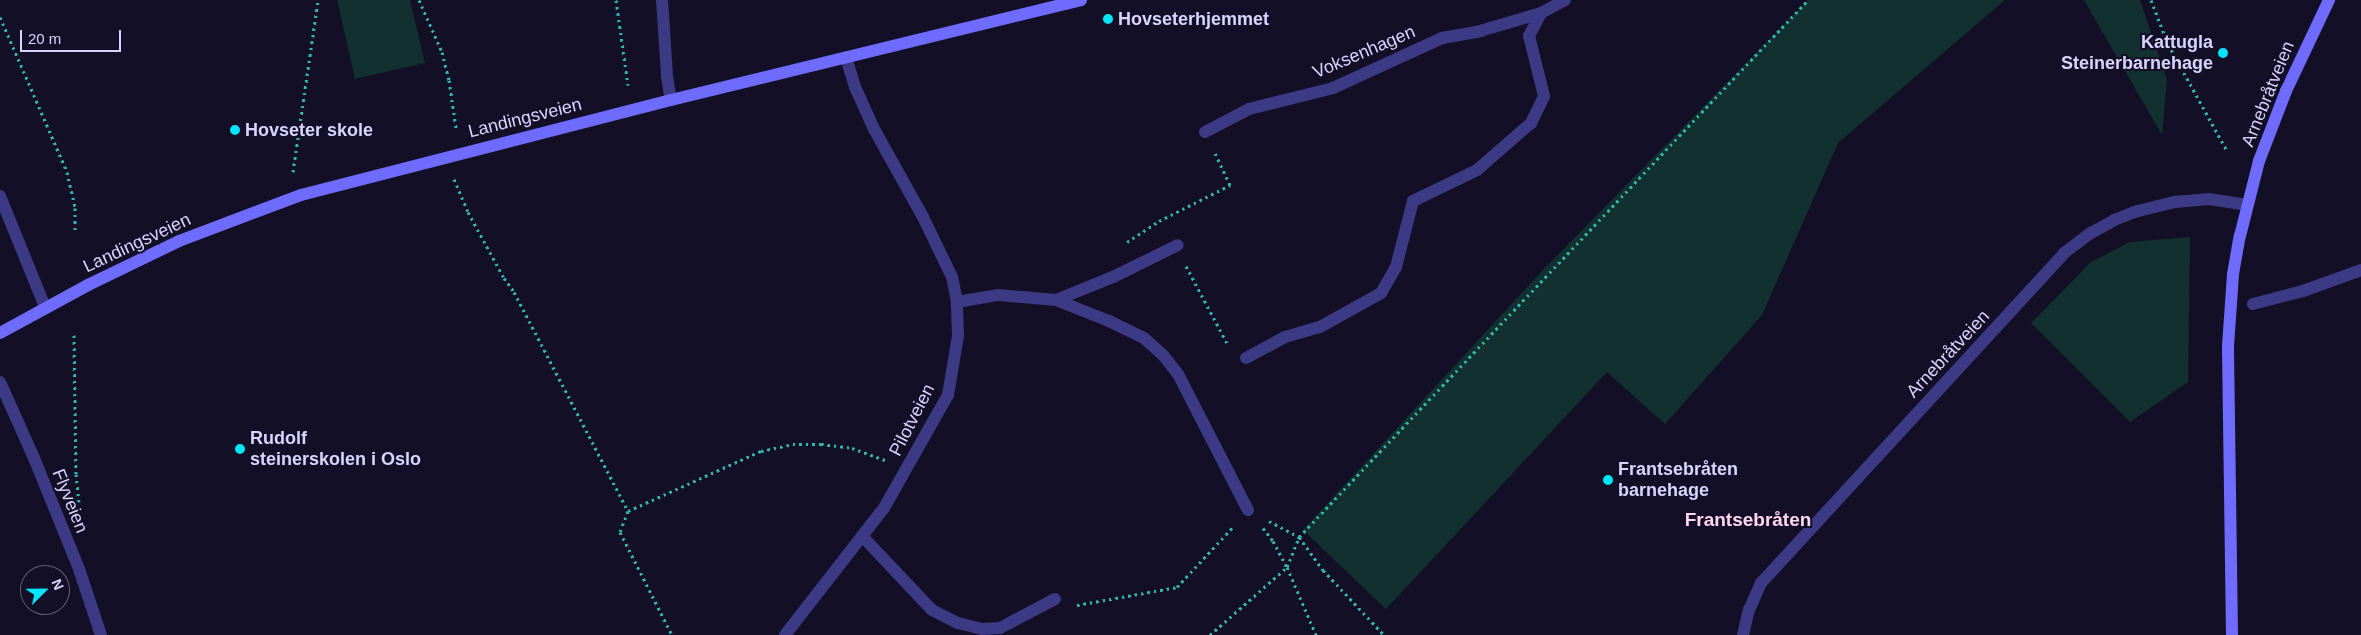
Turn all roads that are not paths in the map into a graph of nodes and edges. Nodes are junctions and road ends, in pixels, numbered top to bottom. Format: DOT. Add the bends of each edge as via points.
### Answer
graph roads {
  1 [pos="662,0"];
  2 [pos="1081,0"];
  3 [pos="1565,0"];
  4 [pos="2329,0"];
  5 [pos="1541,13"];
  6 [pos="846,57"];
  7 [pos="671,100"];
  8 [pos="1205,132"];
  9 [pos="0,196"];
  10 [pos="2247,205"];
  11 [pos="1178,245"];
  12 [pos="2361,270"];
  13 [pos="1056,300"];
  14 [pos="956,302"];
  15 [pos="2253,304"];
  16 [pos="46,307"];
  17 [pos="0,333"];
  18 [pos="1246,358"];
  19 [pos="0,382"];
  20 [pos="1248,510"];
  21 [pos="862,536"];
  22 [pos="1055,598"];
  23 [pos="101,635"];
  24 [pos="785,635"];
  25 [pos="1743,635"];
  26 [pos="2232,635"];
  1 -- 7 [label="street"];
  2 -- 6 [label="street, Landingsveien"];
  3 -- 5 [label="street, Voksenhagen"];
  4 -- 10 [label="street, Arnebråtveien" via="2272,127"];
  5 -- 8 [label="street, Voksenhagen" via="1480,32 1442,38 1333,88 1249,109"];
  5 -- 18 [label="street" via="1529,36 1544,96 1531,123 1477,170 1413,201 1396,267 1381,293 1320,327 1285,337"];
  6 -- 7 [label="street, Landingsveien"];
  6 -- 14 [label="street, Pilotveien" via="874,129 952,276"];
  7 -- 16 [label="street, Landingsveien" via="301,195 179,241"];
  9 -- 16 [label="street"];
  10 -- 25 [label="street, Arnebråtveien" via="2209,200 2175,202 2138,211 2091,233 2064,253 1761,583 1749,610"];
  10 -- 26 [label="street, Arnebråtveien" via="2233,274 2228,346"];
  11 -- 13 [label="street"];
  12 -- 15 [label="street" via="2303,291"];
  13 -- 14 [label="street" via="998,295"];
  13 -- 20 [label="street" via="1144,338 1163,355 1178,374"];
  14 -- 21 [label="street, Pilotveien" via="958,336 948,395 884,508"];
  16 -- 17 [label="street, Landingsveien"];
  19 -- 23 [label="street, Flyveien" via="79,569"];
  21 -- 22 [label="street" via="932,610 958,623 982,629 1000,628"];
  21 -- 24 [label="street, Pilotveien"];
}
